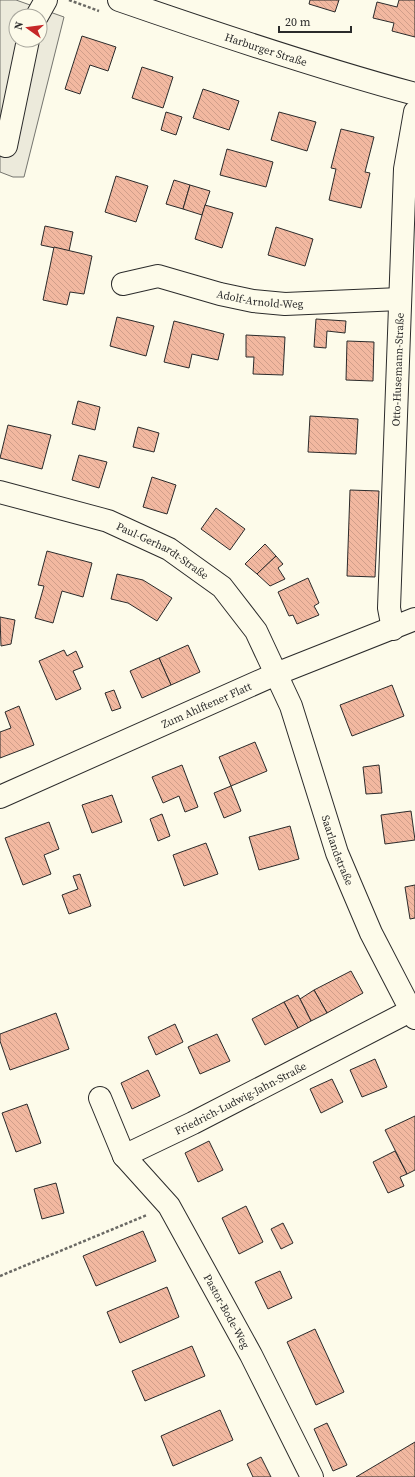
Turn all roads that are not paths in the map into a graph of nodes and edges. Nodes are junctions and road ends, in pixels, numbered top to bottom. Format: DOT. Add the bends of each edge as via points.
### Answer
graph roads {
  1 [pos="119,0"];
  2 [pos="27,48"];
  3 [pos="415,94"];
  4 [pos="414,117"];
  5 [pos="0,144"];
  6 [pos="123,284"];
  7 [pos="400,299"];
  8 [pos="0,492"];
  9 [pos="415,620"];
  10 [pos="394,629"];
  11 [pos="276,674"];
  12 [pos="0,797"];
  13 [pos="413,1015"];
  14 [pos="100,1098"];
  15 [pos="124,1156"];
  16 [pos="312,1477"];
  1 -- 3 [label="street, Harburger Straße" via="344,75"];
  2 -- 5 [label="street" via="6,146"];
  4 -- 7 [label="street, Otto-Husemann-Straße" via="405,169"];
  6 -- 7 [label="street, Adolf-Arnold-Weg" via="158,276 253,301 285,304"];
  7 -- 10 [label="street, Otto-Husemann-Straße" via="389,608"];
  8 -- 11 [label="street, Paul-Gerhardt-Straße" via="108,521 169,549 222,587 256,631"];
  9 -- 10 [label="street, Zum Ahlftener Flatt"];
  10 -- 11 [label="street, Zum Ahlftener Flatt"];
  11 -- 12 [label="street, Zum Ahlftener Flatt"];
  11 -- 13 [label="street, Saarlandstraße" via="291,706 337,853 371,933"];
  13 -- 15 [label="street, Friedrich-Ludwig-Jahn-Straße"];
  14 -- 15 [label="street"];
  15 -- 16 [label="street, Pastor-Bode-Weg" via="169,1206 251,1354"];
}
